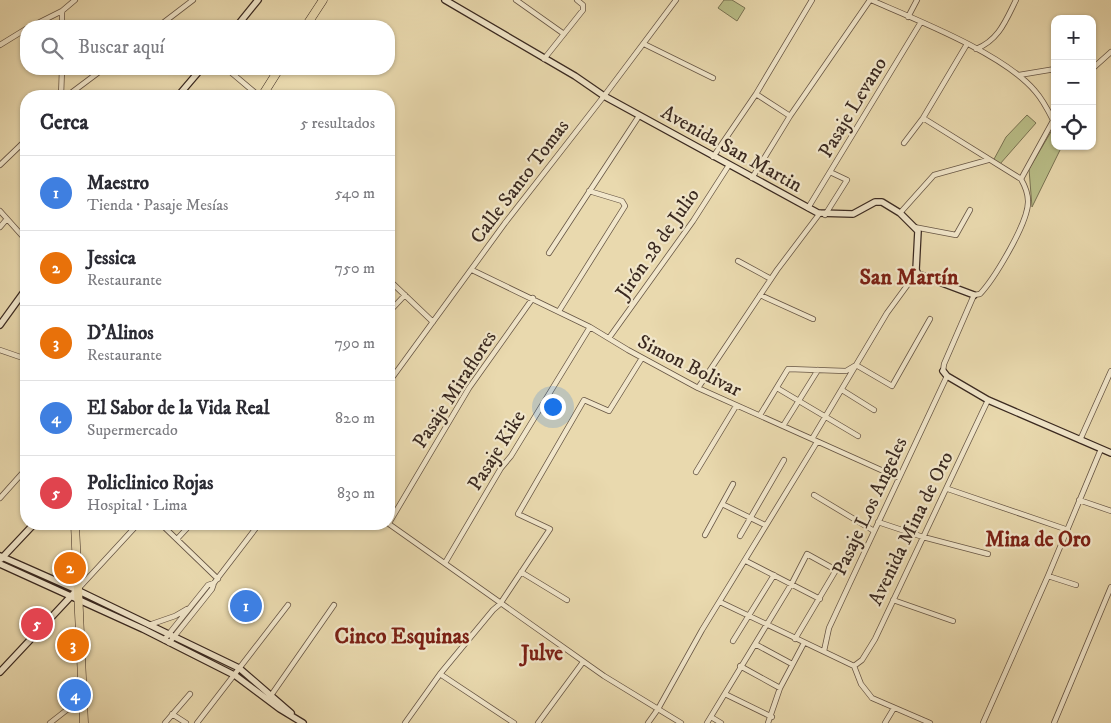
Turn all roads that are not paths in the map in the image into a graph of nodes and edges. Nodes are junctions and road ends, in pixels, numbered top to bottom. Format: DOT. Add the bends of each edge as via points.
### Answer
graph roads {
  1 [pos="75,0"];
  2 [pos="193,0"];
  3 [pos="258,0"];
  4 [pos="323,0"];
  5 [pos="444,0"];
  6 [pos="516,0"];
  7 [pos="577,0"];
  8 [pos="676,0"];
  9 [pos="812,0"];
  10 [pos="871,0"];
  11 [pos="917,0"];
  12 [pos="1016,0"];
  13 [pos="62,11"];
  14 [pos="908,17"];
  15 [pos="44,20"];
  16 [pos="62,20"];
  17 [pos="167,20"];
  18 [pos="242,20"];
  19 [pos="310,20"];
  20 [pos="920,22"];
  21 [pos="20,33"];
  22 [pos="564,34"];
  23 [pos="644,44"];
  24 [pos="967,44"];
  25 [pos="0,45"];
  26 [pos="976,49"];
  27 [pos="1111,52"];
  28 [pos="544,59"];
  29 [pos="1096,64"];
  30 [pos="1051,70"];
  31 [pos="62,75"];
  32 [pos="95,75"];
  33 [pos="196,75"];
  34 [pos="235,75"];
  35 [pos="275,75"];
  36 [pos="1019,75"];
  37 [pos="713,78"];
  38 [pos="61,90"];
  39 [pos="75,90"];
  40 [pos="183,90"];
  41 [pos="253,90"];
  42 [pos="265,90"];
  43 [pos="756,94"];
  44 [pos="604,96"];
  45 [pos="1051,115"];
  46 [pos="639,116"];
  47 [pos="790,116"];
  48 [pos="923,118"];
  49 [pos="1051,124"];
  50 [pos="904,143"];
  51 [pos="20,146"];
  52 [pos="714,157"];
  53 [pos="988,160"];
  54 [pos="729,165"];
  55 [pos="0,166"];
  56 [pos="830,172"];
  57 [pos="752,178"];
  58 [pos="1021,179"];
  59 [pos="589,190"];
  60 [pos="808,208"];
  61 [pos="970,210"];
  62 [pos="0,211"];
  63 [pos="900,213"];
  64 [pos="822,214"];
  65 [pos="6,220"];
  66 [pos="0,227"];
  67 [pos="914,227"];
  68 [pos="20,234"];
  69 [pos="549,254"];
  70 [pos="738,262"];
  71 [pos="472,270"];
  72 [pos="917,272"];
  73 [pos="771,279"];
  74 [pos="395,286"];
  75 [pos="760,294"];
  76 [pos="405,295"];
  77 [pos="974,295"];
  78 [pos="20,297"];
  79 [pos="533,298"];
  80 [pos="395,306"];
  81 [pos="559,311"];
  82 [pos="813,319"];
  83 [pos="930,319"];
  84 [pos="434,322"];
  85 [pos="0,324"];
  86 [pos="590,327"];
  87 [pos="609,338"];
  88 [pos="0,350"];
  89 [pos="20,357"];
  90 [pos="642,358"];
  91 [pos="856,366"];
  92 [pos="818,370"];
  93 [pos="1111,371"];
  94 [pos="945,373"];
  95 [pos="395,374"];
  96 [pos="698,388"];
  97 [pos="776,388"];
  98 [pos="842,390"];
  99 [pos="798,400"];
  100 [pos="988,400"];
  101 [pos="736,406"];
  102 [pos="874,410"];
  103 [pos="760,415"];
  104 [pos="826,416"];
  105 [pos="783,426"];
  106 [pos="858,436"];
  107 [pos="814,440"];
  108 [pos="1080,440"];
  109 [pos="1101,449"];
  110 [pos="1111,453"];
  111 [pos="784,460"];
  112 [pos="696,472"];
  113 [pos="20,476"];
  114 [pos="899,478"];
  115 [pos="733,484"];
  116 [pos="948,489"];
  117 [pos="814,496"];
  118 [pos="0,498"];
  119 [pos="1079,500"];
  120 [pos="722,504"];
  121 [pos="1111,511"];
  122 [pos="395,513"];
  123 [pos="750,518"];
  124 [pos="878,522"];
  125 [pos="765,525"];
  126 [pos="395,527"];
  127 [pos="28,530"];
  128 [pos="75,530"];
  129 [pos="133,530"];
  130 [pos="167,530"];
  131 [pos="185,530"];
  132 [pos="255,530"];
  133 [pos="1068,530"];
  134 [pos="874,531"];
  135 [pos="705,535"];
  136 [pos="740,536"];
  137 [pos="923,537"];
  138 [pos="177,539"];
  139 [pos="988,554"];
  140 [pos="1,557"];
  141 [pos="746,560"];
  142 [pos="445,563"];
  143 [pos="0,564"];
  144 [pos="521,572"];
  145 [pos="774,575"];
  146 [pos="1048,576"];
  147 [pos="216,581"];
  148 [pos="792,583"];
  149 [pos="1076,585"];
  150 [pos="1111,587"];
  151 [pos="75,594"];
  152 [pos="820,599"];
  153 [pos="567,600"];
  154 [pos="893,600"];
  155 [pos="720,602"];
  156 [pos="500,604"];
  157 [pos="288,605"];
  158 [pos="334,605"];
  159 [pos="191,607"];
  160 [pos="749,615"];
  161 [pos="953,621"];
  162 [pos="149,625"];
  163 [pos="766,625"];
  164 [pos="172,635"];
  165 [pos="795,639"];
  166 [pos="733,641"];
  167 [pos="167,642"];
  168 [pos="804,643"];
  169 [pos="755,644"];
  170 [pos="824,651"];
  171 [pos="583,662"];
  172 [pos="792,664"];
  173 [pos="740,666"];
  174 [pos="854,666"];
  175 [pos="239,668"];
  176 [pos="0,672"];
  177 [pos="440,674"];
  178 [pos="236,676"];
  179 [pos="780,688"];
  180 [pos="190,694"];
  181 [pos="272,694"];
  182 [pos="725,694"];
  183 [pos="82,698"];
  184 [pos="894,708"];
  185 [pos="658,709"];
  186 [pos="172,714"];
  187 [pos="294,716"];
  188 [pos="711,717"];
  189 [pos="772,717"];
  190 [pos="50,723"];
  191 [pos="84,723"];
  192 [pos="164,723"];
  193 [pos="186,723"];
  194 [pos="197,723"];
  195 [pos="303,723"];
  196 [pos="405,723"];
  197 [pos="514,723"];
  198 [pos="538,723"];
  199 [pos="648,723"];
  200 [pos="681,723"];
  201 [pos="707,723"];
  202 [pos="722,723"];
  203 [pos="768,723"];
  204 [pos="885,723"];
  205 [pos="930,723"];
  206 [pos="983,723"];
  207 [pos="1054,723"];
  1 -- 13 [label="street"];
  2 -- 17 [label="street"];
  3 -- 18 [label="street"];
  4 -- 19 [label="highway"];
  5 -- 28 [label="street, Avenida San Martin"];
  6 -- 22 [label="street"];
  7 -- 22 [label="street" via="583,5 583,10"];
  8 -- 23 [label="street, Calle Santo Tomas"];
  9 -- 43 [label="street"];
  10 -- 14 [label="street"];
  10 -- 47 [label="street"];
  11 -- 14 [label="street"];
  12 -- 26 [label="street" via="998,35"];
  13 -- 15 [label="street"];
  13 -- 16 [label="street"];
  14 -- 20 [label="street"];
  20 -- 24 [label="street"];
  20 -- 56 [label="street, Pasaje Levano"];
  21 -- 25 [label="street"];
  22 -- 28 [label="street"];
  23 -- 37 [label="street"];
  23 -- 44 [label="street, Calle Santo Tomas"];
  24 -- 26 [label="street"];
  24 -- 48 [label="street"];
  26 -- 36 [label="street"];
  27 -- 29 [label="street"];
  28 -- 44 [label="street, Avenida San Martin"];
  30 -- 36 [label="street"];
  31 -- 38 [label="street"];
  32 -- 39 [label="street"];
  33 -- 40 [label="street"];
  34 -- 41 [label="street"];
  35 -- 42 [label="highway"];
  36 -- 45 [label="street"];
  43 -- 47 [label="street"];
  43 -- 52 [label="street"];
  44 -- 46 [label="street, Avenida San Martin"];
  44 -- 71 [label="street, Calle Santo Tomas"];
  46 -- 52 [label="street, Avenida San Martin"];
  46 -- 59 [label="street"];
  47 -- 57 [label="street"];
  48 -- 50 [label="street"];
  48 -- 53 [label="street"];
  49 -- 58 [label="street"];
  51 -- 55 [label="street"];
  52 -- 54 [label="street, Avenida San Martin"];
  53 -- 58 [label="street"];
  53 -- 63 [label="street" via="934,175"];
  54 -- 57 [label="street, Avenida San Martin"];
  54 -- 87 [label="street, Jirón 28 de Julio"];
  56 -- 60 [label="street, Pasaje Levano"];
  56 -- 64 [label="street" via="847,180"];
  57 -- 60 [label="street, Avenida San Martin"];
  58 -- 77 [label="street" via="1026,189 1027,212 996,273 980,294"];
  59 -- 69 [label="street"];
  59 -- 81 [label="street" via="622,201 625,206"];
  60 -- 64 [label="street, Avenida San Martin"];
  61 -- 67 [label="street" via="956,236"];
  62 -- 65 [label="street"];
  63 -- 64 [label="street, Avenida San Martin" via="882,202 853,214"];
  63 -- 67 [label="street, Avenida San Martin"];
  64 -- 73 [label="street"];
  65 -- 66 [label="street"];
  65 -- 68 [label="street"];
  67 -- 72 [label="street" via="919,238"];
  70 -- 73 [label="street"];
  71 -- 79 [label="street, Simon Bolivar"];
  71 -- 84 [label="street, Calle Santo Tomas"];
  72 -- 77 [label="street" via="926,279"];
  72 -- 91 [label="street"];
  73 -- 75 [label="street"];
  74 -- 76 [label="street"];
  75 -- 82 [label="street"];
  75 -- 96 [label="street"];
  76 -- 80 [label="street"];
  76 -- 84 [label="street"];
  77 -- 94 [label="street, Pasaje Los Angeles" via="944,364"];
  78 -- 85 [label="street"];
  79 -- 81 [label="street, Simon Bolivar"];
  79 -- 122 [label="street, Pasaje Miraflores" via="469,388"];
  81 -- 86 [label="street, Simon Bolivar"];
  83 -- 91 [label="street" via="892,386"];
  84 -- 95 [label="street, Calle Santo Tomas"];
  86 -- 87 [label="street, Simon Bolivar"];
  86 -- 142 [label="street, Pasaje Kike"];
  87 -- 90 [label="street, Simon Bolivar"];
  88 -- 89 [label="street"];
  90 -- 96 [label="street, Simon Bolivar"];
  90 -- 144 [label="street" via="609,411 584,400 518,514 550,529"];
  91 -- 92 [label="street" via="846,371"];
  91 -- 98 [label="street"];
  92 -- 97 [label="street" via="790,368"];
  92 -- 99 [label="street"];
  93 -- 108 [label="street"];
  94 -- 100 [label="street"];
  94 -- 114 [label="street, Pasaje Los Angeles"];
  96 -- 101 [label="street, Simon Bolivar"];
  97 -- 99 [label="street"];
  97 -- 103 [label="street"];
  98 -- 102 [label="street"];
  98 -- 104 [label="street"];
  99 -- 104 [label="street"];
  99 -- 105 [label="street"];
  100 -- 108 [label="street"];
  100 -- 116 [label="street, Avenida Mina de Oro"];
  101 -- 103 [label="street, Simon Bolivar"];
  101 -- 112 [label="street"];
  103 -- 105 [label="street, Simon Bolivar"];
  104 -- 106 [label="street"];
  104 -- 107 [label="street"];
  105 -- 107 [label="street, Simon Bolivar"];
  107 -- 114 [label="street, Simon Bolivar"];
  107 -- 125 [label="street"];
  108 -- 109 [label="street"];
  109 -- 110 [label="street"];
  109 -- 119 [label="street"];
  111 -- 123 [label="street"];
  113 -- 118 [label="street"];
  114 -- 124 [label="street, Pasaje Los Angeles"];
  115 -- 120 [label="street"];
  116 -- 133 [label="street"];
  116 -- 137 [label="street, Avenida Mina de Oro"];
  117 -- 134 [label="street"];
  119 -- 121 [label="street"];
  119 -- 133 [label="street"];
  120 -- 123 [label="street"];
  120 -- 135 [label="street"];
  123 -- 125 [label="street"];
  123 -- 136 [label="street"];
  124 -- 134 [label="street, Pasaje Los Angeles"];
  124 -- 137 [label="street"];
  125 -- 141 [label="street"];
  126 -- 142 [label="street"];
  127 -- 140 [label="street"];
  128 -- 151 [label="highway"];
  129 -- 151 [label="street"];
  130 -- 138 [label="street"];
  131 -- 138 [label="street"];
  132 -- 147 [label="street"];
  133 -- 146 [label="street"];
  134 -- 170 [label="street, Pasaje Los Angeles" via="829,628"];
  137 -- 139 [label="street"];
  137 -- 154 [label="street, Avenida Mina de Oro"];
  138 -- 147 [label="street"];
  140 -- 151 [label="street"];
  141 -- 145 [label="street"];
  141 -- 155 [label="street"];
  142 -- 156 [label="street"];
  143 -- 151 [label="street"];
  144 -- 153 [label="street"];
  144 -- 156 [label="street"];
  145 -- 148 [label="street"];
  145 -- 160 [label="street"];
  146 -- 149 [label="street"];
  146 -- 206 [label="street"];
  147 -- 159 [label="street"];
  147 -- 164 [label="street"];
  148 -- 152 [label="street"];
  148 -- 152 [label="street" via="807,554 836,570"];
  148 -- 163 [label="street"];
  150 -- 207 [label="street"];
  151 -- 162 [label="street"];
  151 -- 167 [label="street"];
  151 -- 176 [label="street"];
  151 -- 183 [label="highway"];
  152 -- 165 [label="street"];
  154 -- 161 [label="street"];
  154 -- 174 [label="street, Avenida Mina de Oro" via="862,660"];
  155 -- 160 [label="street"];
  155 -- 185 [label="street"];
  156 -- 171 [label="street"];
  156 -- 177 [label="street"];
  157 -- 175 [label="street"];
  158 -- 181 [label="street"];
  159 -- 162 [label="street"];
  159 -- 164 [label="street"];
  160 -- 163 [label="street"];
  160 -- 166 [label="street"];
  162 -- 164 [label="street"];
  163 -- 165 [label="street"];
  163 -- 169 [label="street"];
  164 -- 167 [label="street"];
  164 -- 175 [label="street"];
  165 -- 168 [label="street"];
  167 -- 178 [label="street"];
  168 -- 170 [label="street"];
  168 -- 172 [label="street"];
  169 -- 172 [label="street"];
  169 -- 173 [label="street"];
  170 -- 174 [label="street"];
  171 -- 185 [label="street"];
  171 -- 198 [label="street"];
  172 -- 179 [label="street"];
  173 -- 179 [label="street"];
  173 -- 182 [label="street"];
  174 -- 184 [label="street" via="868,695"];
  175 -- 178 [label="street"];
  175 -- 181 [label="street"];
  177 -- 196 [label="street"];
  177 -- 197 [label="street"];
  178 -- 187 [label="street"];
  178 -- 194 [label="street"];
  179 -- 189 [label="street"];
  180 -- 186 [label="street"];
  181 -- 187 [label="street"];
  182 -- 188 [label="street"];
  182 -- 189 [label="street"];
  183 -- 190 [label="street"];
  183 -- 191 [label="highway"];
  184 -- 204 [label="street"];
  184 -- 205 [label="street"];
  185 -- 199 [label="street"];
  185 -- 200 [label="street"];
  186 -- 192 [label="street"];
  186 -- 193 [label="street"];
  187 -- 195 [label="street"];
  188 -- 201 [label="street"];
  188 -- 202 [label="street"];
  189 -- 203 [label="street"];
}
